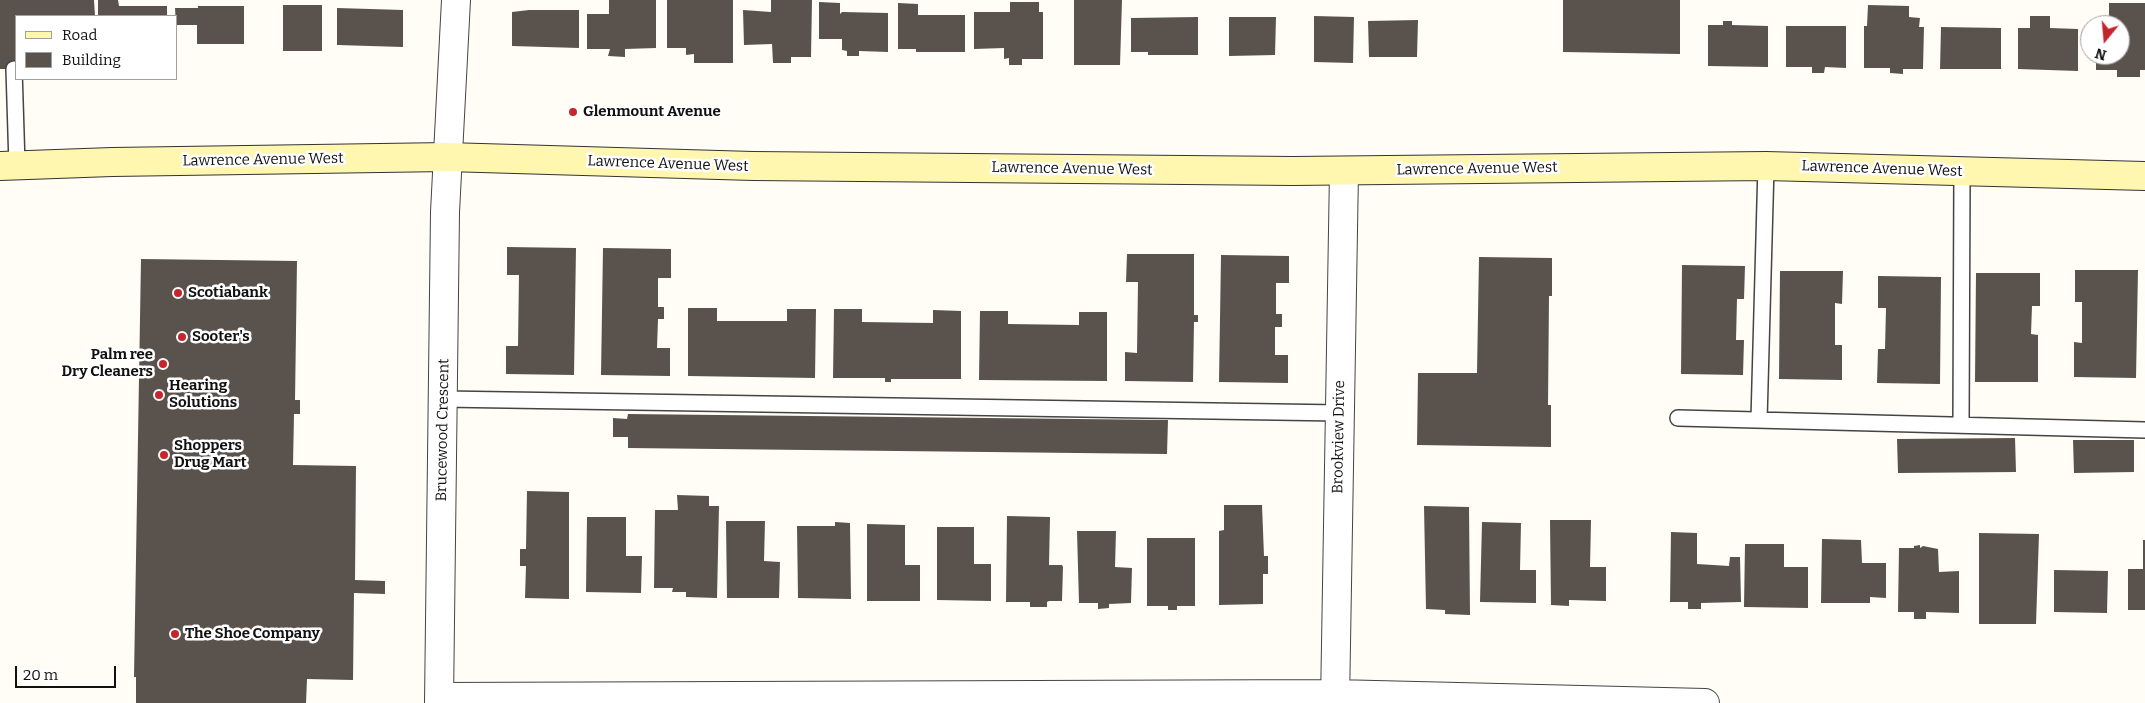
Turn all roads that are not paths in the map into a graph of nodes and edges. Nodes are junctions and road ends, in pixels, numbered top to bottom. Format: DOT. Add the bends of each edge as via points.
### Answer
graph roads {
  1 [pos="456,0"];
  2 [pos="14,69"];
  3 [pos="447,157"];
  4 [pos="8,166"];
  5 [pos="1766,166"];
  6 [pos="1344,171"];
  7 [pos="1962,172"];
  8 [pos="2145,176"];
  9 [pos="444,399"];
  10 [pos="1340,413"];
  11 [pos="1678,418"];
  12 [pos="1759,420"];
  13 [pos="1961,425"];
  14 [pos="2145,430"];
  15 [pos="1335,698"];
  16 [pos="438,700"];
  17 [pos="1705,703"];
  1 -- 3 [label="street"];
  2 -- 4 [label="lane"];
  3 -- 4 [label="main road, Lawrence Avenue West"];
  3 -- 6 [label="main road, Lawrence Avenue West" via="753,166"];
  3 -- 9 [label="street, Brucewood Crescent"];
  5 -- 6 [label="main road, Lawrence Avenue West"];
  5 -- 7 [label="main road, Lawrence Avenue West"];
  5 -- 12 [label="lane"];
  6 -- 10 [label="street, Brookview Drive"];
  7 -- 8 [label="main road, Lawrence Avenue West"];
  7 -- 13 [label="lane"];
  9 -- 10 [label="lane"];
  9 -- 16 [label="street, Brucewood Crescent"];
  10 -- 15 [label="street, Brookview Drive"];
  11 -- 12 [label="lane"];
  12 -- 13 [label="lane"];
  13 -- 14 [label="lane"];
  15 -- 16 [label="street"];
  15 -- 17 [label="street"];
}
